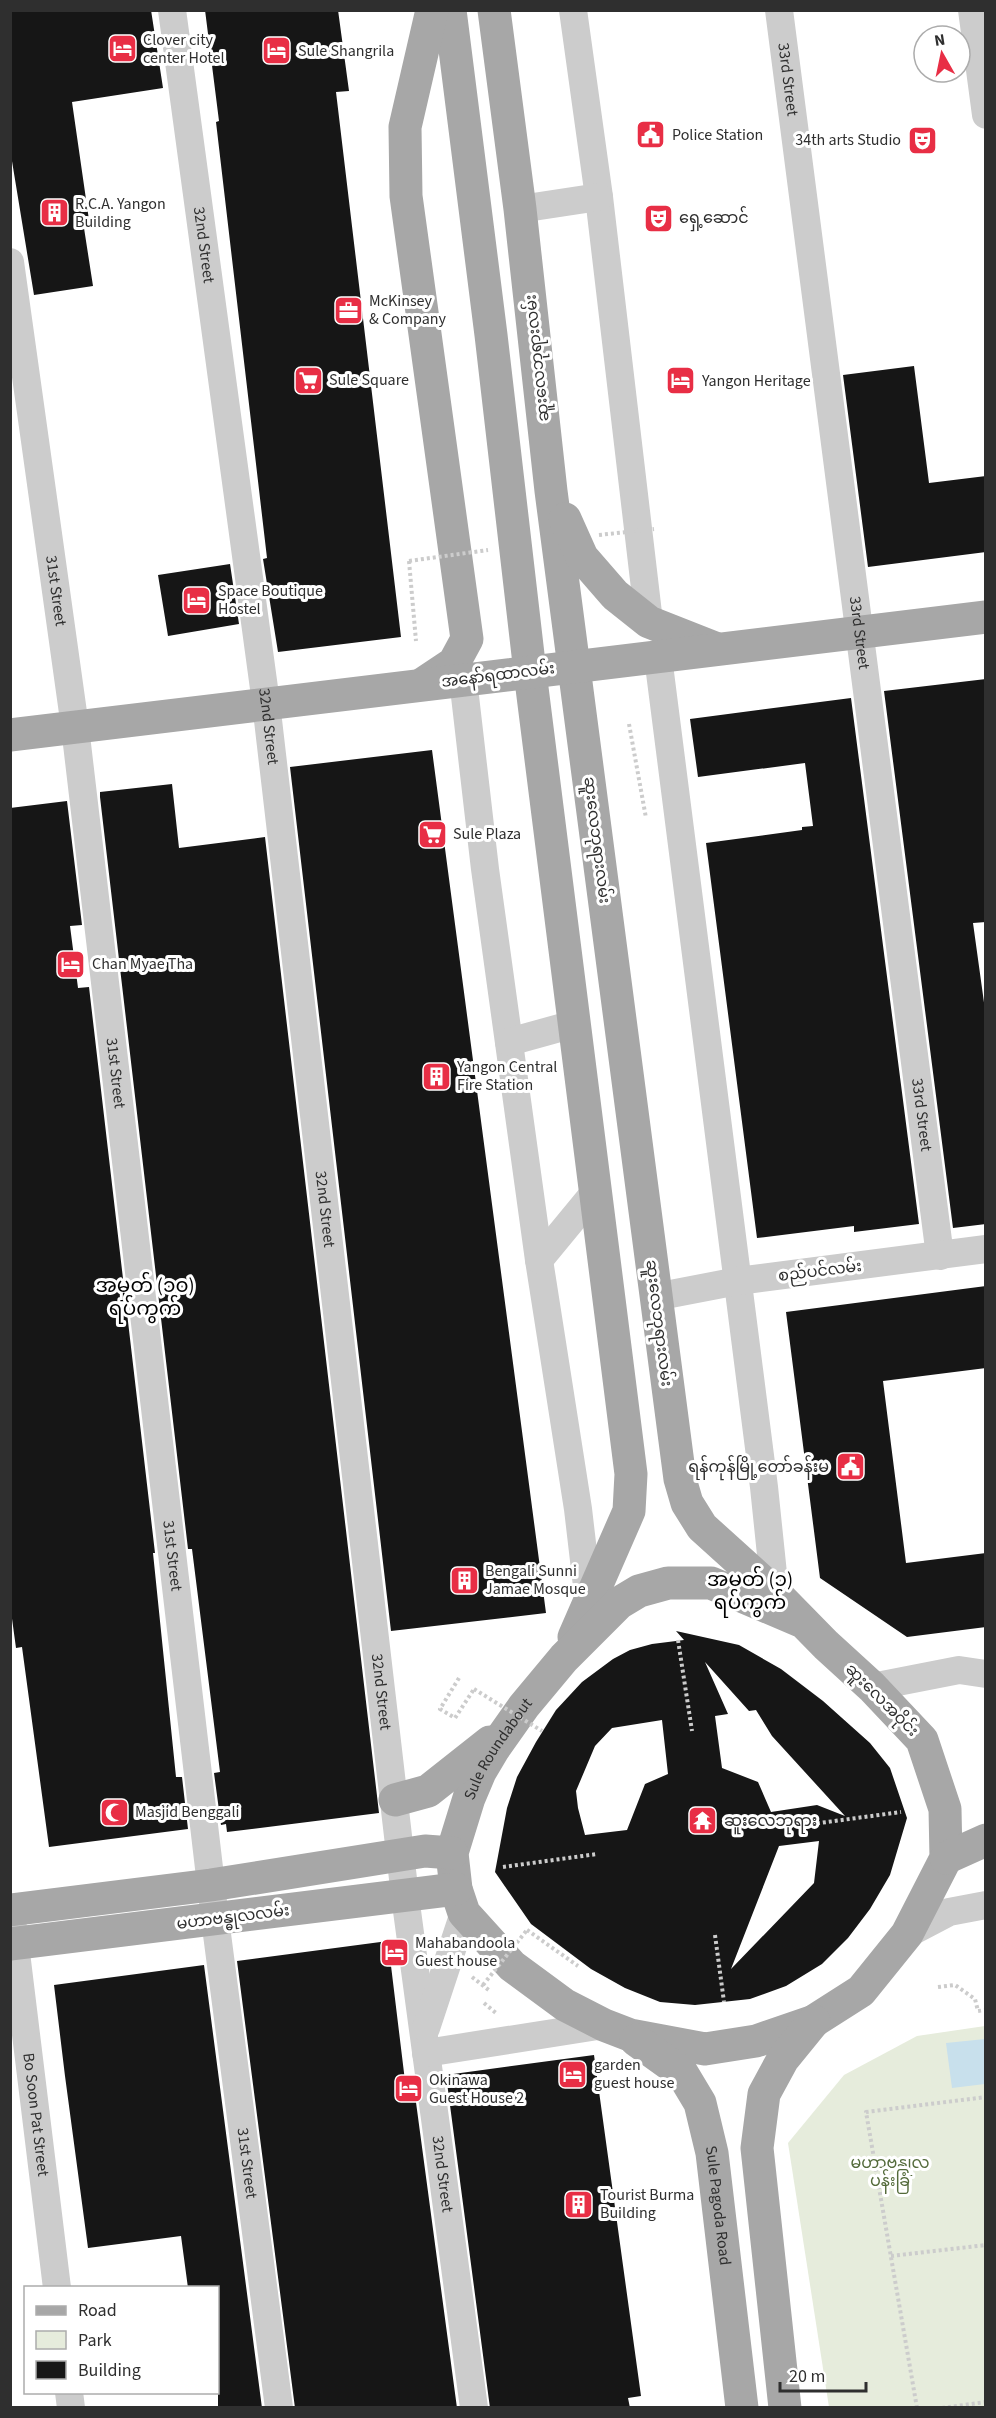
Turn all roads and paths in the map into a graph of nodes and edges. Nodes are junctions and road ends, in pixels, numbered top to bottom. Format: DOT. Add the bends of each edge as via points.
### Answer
graph roads {
  1 [pos="172,10"];
  2 [pos="432,10"];
  3 [pos="450,10"];
  4 [pos="494,10"];
  5 [pos="511,10"];
  6 [pos="573,10"];
  7 [pos="779,10"];
  8 [pos="972,10"];
  9 [pos="498,45"];
  10 [pos="986,115"];
  11 [pos="599,197"];
  12 [pos="520,209"];
  13 [pos="10,262"];
  14 [pos="551,491"];
  15 [pos="654,529"];
  16 [pos="599,535"];
  17 [pos="488,550"];
  18 [pos="986,617"];
  19 [pos="650,622"];
  20 [pos="860,632"];
  21 [pos="416,641"];
  22 [pos="717,649"];
  23 [pos="658,657"];
  24 [pos="575,666"];
  25 [pos="530,672"];
  26 [pos="463,679"];
  27 [pos="424,683"];
  28 [pos="266,703"];
  29 [pos="629,724"];
  30 [pos="75,727"];
  31 [pos="10,735"];
  32 [pos="646,818"];
  33 [pos="574,1024"];
  34 [pos="509,1042"];
  35 [pos="595,1192"];
  36 [pos="986,1249"];
  37 [pos="940,1256"];
  38 [pos="539,1260"];
  39 [pos="738,1281"];
  40 [pos="655,1297"];
  41 [pos="775,1593"];
  42 [pos="589,1603"];
  43 [pos="803,1622"];
  44 [pos="678,1640"];
  45 [pos="564,1658"];
  46 [pos="986,1674"];
  47 [pos="459,1678"];
  48 [pos="872,1687"];
  49 [pos="533,1718"];
  50 [pos="692,1731"];
  51 [pos="395,1800"];
  52 [pos="901,1812"];
  53 [pos="805,1826"];
  54 [pos="986,1840"];
  55 [pos="452,1853"];
  56 [pos="597,1854"];
  57 [pos="401,1855"];
  58 [pos="946,1858"];
  59 [pos="502,1867"];
  60 [pos="211,1885"];
  61 [pos="405,1896"];
  62 [pos="460,1901"];
  63 [pos="986,1905"];
  64 [pos="11,1910"];
  65 [pos="215,1919"];
  66 [pos="907,1934"];
  67 [pos="715,1935"];
  68 [pos="13,1944"];
  69 [pos="578,1966"];
  70 [pos="938,1988"];
  71 [pos="492,1992"];
  72 [pos="724,2002"];
  73 [pos="484,2003"];
  74 [pos="504,2010"];
  75 [pos="986,2010"];
  76 [pos="814,2020"];
  77 [pos="617,2030"];
  78 [pos="425,2044"];
  79 [pos="986,2097"];
  80 [pos="986,2244"];
  81 [pos="891,2256"];
  82 [pos="57,2286"];
  83 [pos="986,2402"];
  84 [pos="279,2408"];
  85 [pos="474,2408"];
  86 [pos="742,2408"];
  87 [pos="785,2408"];
  88 [pos="917,2408"];
  89 [pos="942,2408"];
  1 -- 28 [label="street, 32nd Street"];
  2 -- 27 [label="main road" via="405,127 406,196 467,639 454,663"];
  3 -- 25 [label="main road"];
  4 -- 9 [label="main road, ဆူးလေဘုရားလမ်း"];
  5 -- 9 [label="main road"];
  6 -- 11 [label="street"];
  7 -- 20 [label="street, 33rd Street"];
  8 -- 10 [label="street"];
  9 -- 12 [label="main road, ဆူးလေဘုရားလမ်း"];
  11 -- 12 [label="street"];
  11 -- 19 [label="street"];
  12 -- 14 [label="main road, ဆူးလေဘုရားလမ်း"];
  13 -- 30 [label="street, 31st Street"];
  14 -- 19 [label="main road" via="582,557 615,595"];
  14 -- 24 [label="main road, ဆူးလေဘုရားလမ်း"];
  15 -- 16 [label="path, bridge"];
  17 -- 21 [label="path, bridge" via="409,561"];
  18 -- 20 [label="main road, အနော်ရထာလမ်း"];
  19 -- 22 [label="main road"];
  20 -- 22 [label="main road, အနော်ရထာလမ်း"];
  20 -- 37 [label="street, 33rd Street"];
  22 -- 23 [label="main road, အနော်ရထာလမ်း"];
  23 -- 24 [label="main road, အနော်ရထာလမ်း"];
  23 -- 39 [label="street"];
  24 -- 25 [label="main road, အနော်ရထာလမ်း"];
  24 -- 40 [label="main road, ဆူးလေဘုရားလမ်း"];
  25 -- 26 [label="main road, အနော်ရထာလမ်း"];
  25 -- 33 [label="main road"];
  26 -- 27 [label="main road, အနော်ရထာလမ်း"];
  26 -- 34 [label="street"];
  27 -- 28 [label="main road, အနော်ရထာလမ်း"];
  28 -- 30 [label="main road, အနော်ရထာလမ်း"];
  28 -- 51 [label="street, 32nd Street"];
  29 -- 32 [label="path"];
  30 -- 31 [label="main road, အနော်ရထာလမ်း"];
  30 -- 60 [label="street, 31st Street"];
  33 -- 34 [label="street"];
  33 -- 35 [label="main road"];
  34 -- 38 [label="street"];
  35 -- 38 [label="street"];
  35 -- 42 [label="main road" via="631,1474 629,1511"];
  36 -- 37 [label="street, စည်ပင်လမ်း"];
  37 -- 39 [label="street, စည်ပင်လမ်း"];
  38 -- 42 [label="street"];
  39 -- 40 [label="street, စည်ပင်လမ်း"];
  39 -- 41 [label="street"];
  40 -- 41 [label="main road, ဆူးလေဘုရားလမ်း" via="680,1479 687,1503 702,1527"];
  41 -- 43 [label="main road, ဆူးလေဘုရားလမ်း"];
  42 -- 45 [label="main road"];
  43 -- 45 [label="main road, ဆူးလေအဝိုင်း" via="711,1583 668,1583 639,1591 619,1603"];
  43 -- 48 [label="main road, ဆူးလေအဝိုင်း"];
  44 -- 50 [label="path"];
  45 -- 49 [label="main road, Sule Roundabout"];
  46 -- 48 [label="street" via="958,1670"];
  47 -- 49 [label="path, bridge" via="440,1709 455,1718 474,1689"];
  48 -- 58 [label="main road, ဆူးလေအဝိုင်း" via="922,1740 945,1809"];
  49 -- 51 [label="main road" via="487,1744 428,1791"];
  49 -- 55 [label="main road, Sule Roundabout" via="480,1772"];
  51 -- 57 [label="street, 32nd Street"];
  52 -- 53 [label="path"];
  54 -- 58 [label="main road"];
  55 -- 57 [label="main road" via="425,1851"];
  55 -- 62 [label="main road"];
  56 -- 59 [label="path"];
  57 -- 60 [label="main road"];
  57 -- 61 [label="street, 32nd Street"];
  58 -- 66 [label="main road, ဆူးလေအဝိုင်း"];
  60 -- 64 [label="main road"];
  60 -- 65 [label="street, 31st Street"];
  61 -- 62 [label="main road, မဟာဗန္ဓုလလမ်း"];
  61 -- 65 [label="main road, မဟာဗန္ဓုလလမ်း"];
  61 -- 78 [label="street, 32nd Street"];
  62 -- 77 [label="main road, ဆူးလေအဝိုင်း" via="512,1966 565,2005"];
  62 -- 78 [label="street"];
  63 -- 66 [label="street" via="949,1912"];
  64 -- 68 [label="street, Bo Soon Pat Street"];
  65 -- 68 [label="main road, မဟာဗန္ဓုလလမ်း"];
  65 -- 84 [label="street, 31st Street"];
  66 -- 76 [label="main road, ဆူးလေအဝိုင်း" via="861,1992"];
  67 -- 72 [label="path"];
  68 -- 82 [label="street, Bo Soon Pat Street"];
  69 -- 71 [label="path, bridge" via="527,1930 483,1986"];
  70 -- 75 [label="path" via="955,1985 975,1999 978,2012"];
  73 -- 74 [label="path" via="500,2015"];
  76 -- 77 [label="main road, ဆူးလေအဝိုင်း" via="756,2041 705,2049"];
  76 -- 87 [label="main road" via="783,2059 764,2094 757,2148"];
  77 -- 78 [label="street"];
  77 -- 86 [label="main road, Sule Pagoda Road" via="682,2073 700,2103 712,2153"];
  78 -- 85 [label="street, 32nd Street"];
  79 -- 81 [label="path" via="866,2112"];
  80 -- 81 [label="path"];
  81 -- 88 [label="path"];
  83 -- 89 [label="path"];
}
